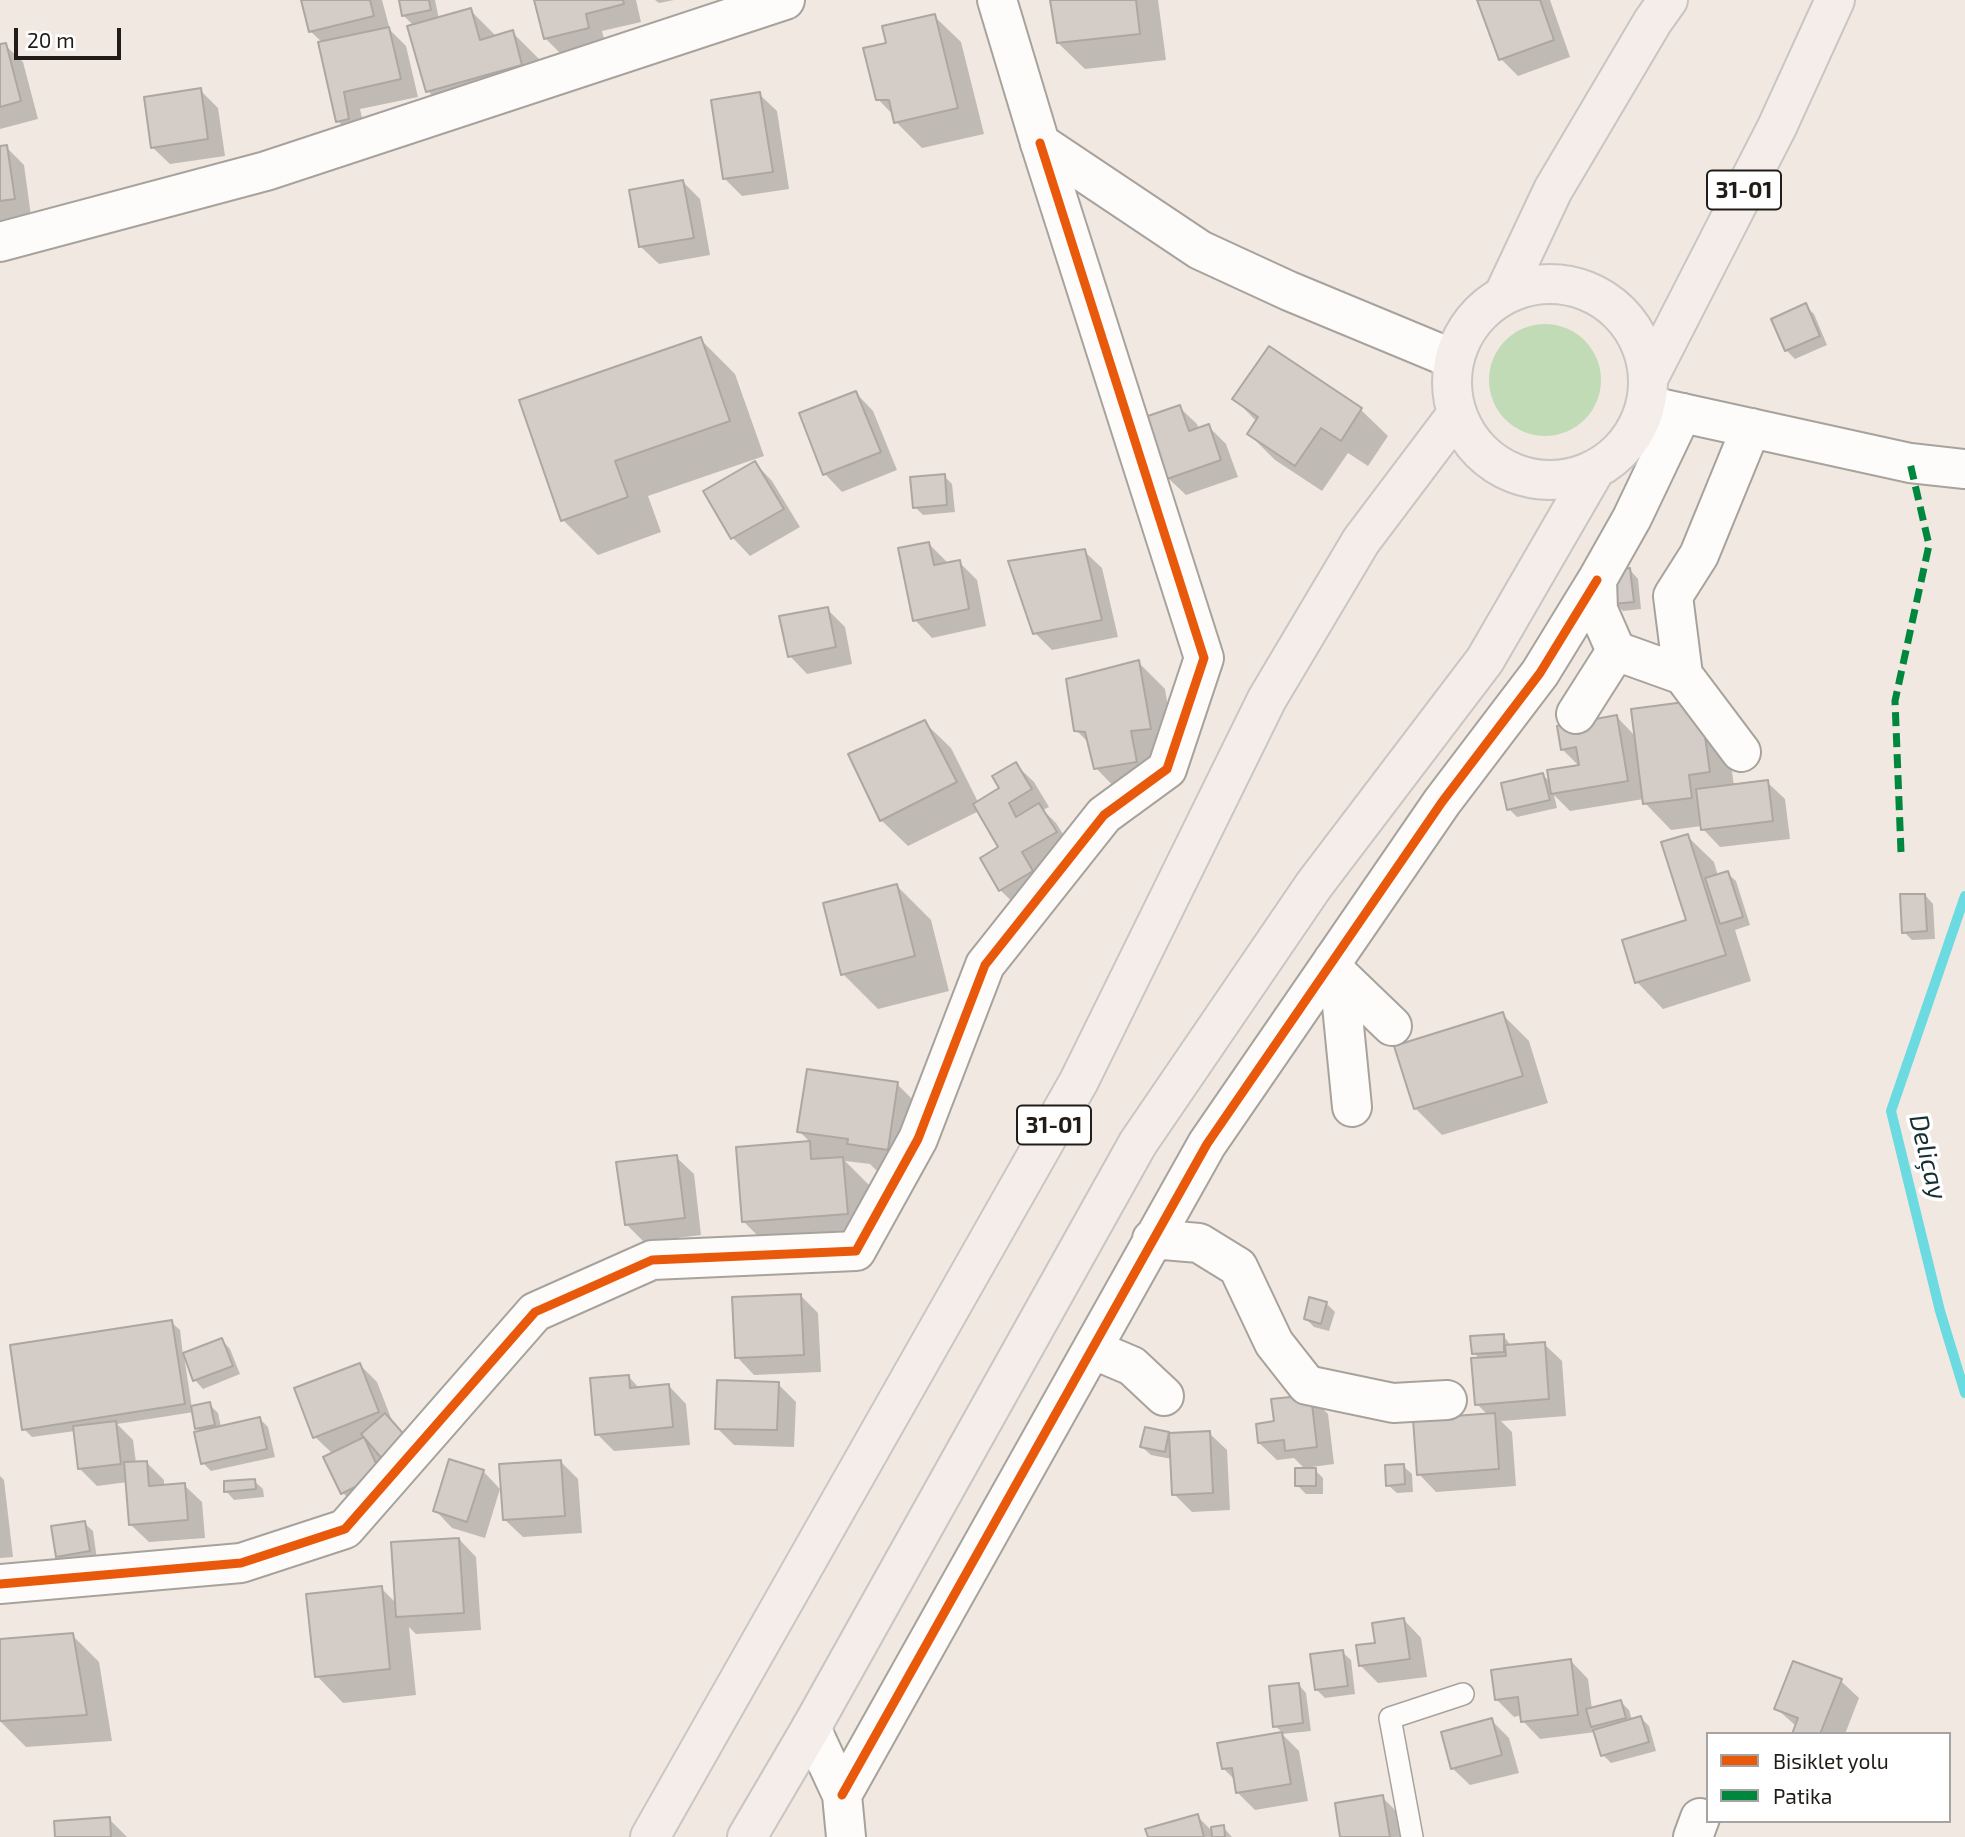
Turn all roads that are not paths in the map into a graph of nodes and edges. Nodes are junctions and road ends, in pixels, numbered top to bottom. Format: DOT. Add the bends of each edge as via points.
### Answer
graph roads {
  1 [pos="785,0"];
  2 [pos="997,0"];
  3 [pos="1668,0"];
  4 [pos="1835,0"];
  5 [pos="1040,143"];
  6 [pos="0,242"];
  7 [pos="1504,294"];
  8 [pos="1453,359"];
  9 [pos="1647,391"];
  10 [pos="1682,413"];
  11 [pos="1456,415"];
  12 [pos="1751,428"];
  13 [pos="1965,469"];
  14 [pos="1595,470"];
  15 [pos="1597,580"];
  16 [pos="1616,651"];
  17 [pos="1684,675"];
  18 [pos="1576,714"];
  19 [pos="1741,752"];
  20 [pos="1336,967"];
  21 [pos="1392,1026"];
  22 [pos="1352,1107"];
  23 [pos="1152,1239"];
  24 [pos="1092,1349"];
  25 [pos="1164,1396"];
  26 [pos="1447,1399"];
  27 [pos="0,1584"];
  28 [pos="1463,1694"];
  29 [pos="811,1728"];
  30 [pos="842,1795"];
  31 [pos="650,1837"];
  32 [pos="747,1837"];
  33 [pos="845,1837"];
  34 [pos="1412,1837"];
  1 -- 6 [label="street" via="266,171"];
  2 -- 5 [label="street"];
  3 -- 7 [label="highway" via="1553,190"];
  4 -- 9 [label="highway, 31-01"];
  5 -- 8 [label="street" via="1200,250"];
  5 -- 27 [label="street" via="1204,658 1167,769 1104,815 985,965 918,1139 856,1251 652,1260 535,1312 345,1529 241,1563"];
  7 -- 8 [label="highway" via="1481,311 1464,333"];
  7 -- 9 [label="highway" via="1531,285 1559,284 1586,290 1611,304 1630,324 1643,349"];
  8 -- 11 [label="highway"];
  9 -- 10 [label="street"];
  9 -- 14 [label="highway" via="1636,431 1618,453"];
  10 -- 12 [label="street"];
  10 -- 15 [label="street"];
  11 -- 14 [label="highway" via="1469,440 1488,460 1513,474 1569,479"];
  11 -- 31 [label="highway, 31-01" via="1361,541 1267,699 1079,1081"];
  12 -- 13 [label="street" via="1910,463"];
  12 -- 17 [label="street" via="1699,555 1673,596"];
  14 -- 29 [label="highway" via="1485,660 1314,885 1138,1143"];
  15 -- 16 [label="street" via="1598,610"];
  15 -- 20 [label="street" via="1540,673 1442,802"];
  16 -- 17 [label="street"];
  16 -- 18 [label="street"];
  17 -- 19 [label="street"];
  20 -- 21 [label="street"];
  20 -- 22 [label="street"];
  20 -- 23 [label="street" via="1207,1144"];
  23 -- 24 [label="street"];
  23 -- 26 [label="street" via="1199,1243 1238,1267 1274,1343 1307,1385 1393,1403"];
  24 -- 25 [label="street" via="1132,1366"];
  24 -- 30 [label="street"];
  28 -- 34 [label="lane" via="1390,1718"];
  29 -- 30 [label="street"];
  29 -- 32 [label="highway"];
  30 -- 33 [label="street"];
}
